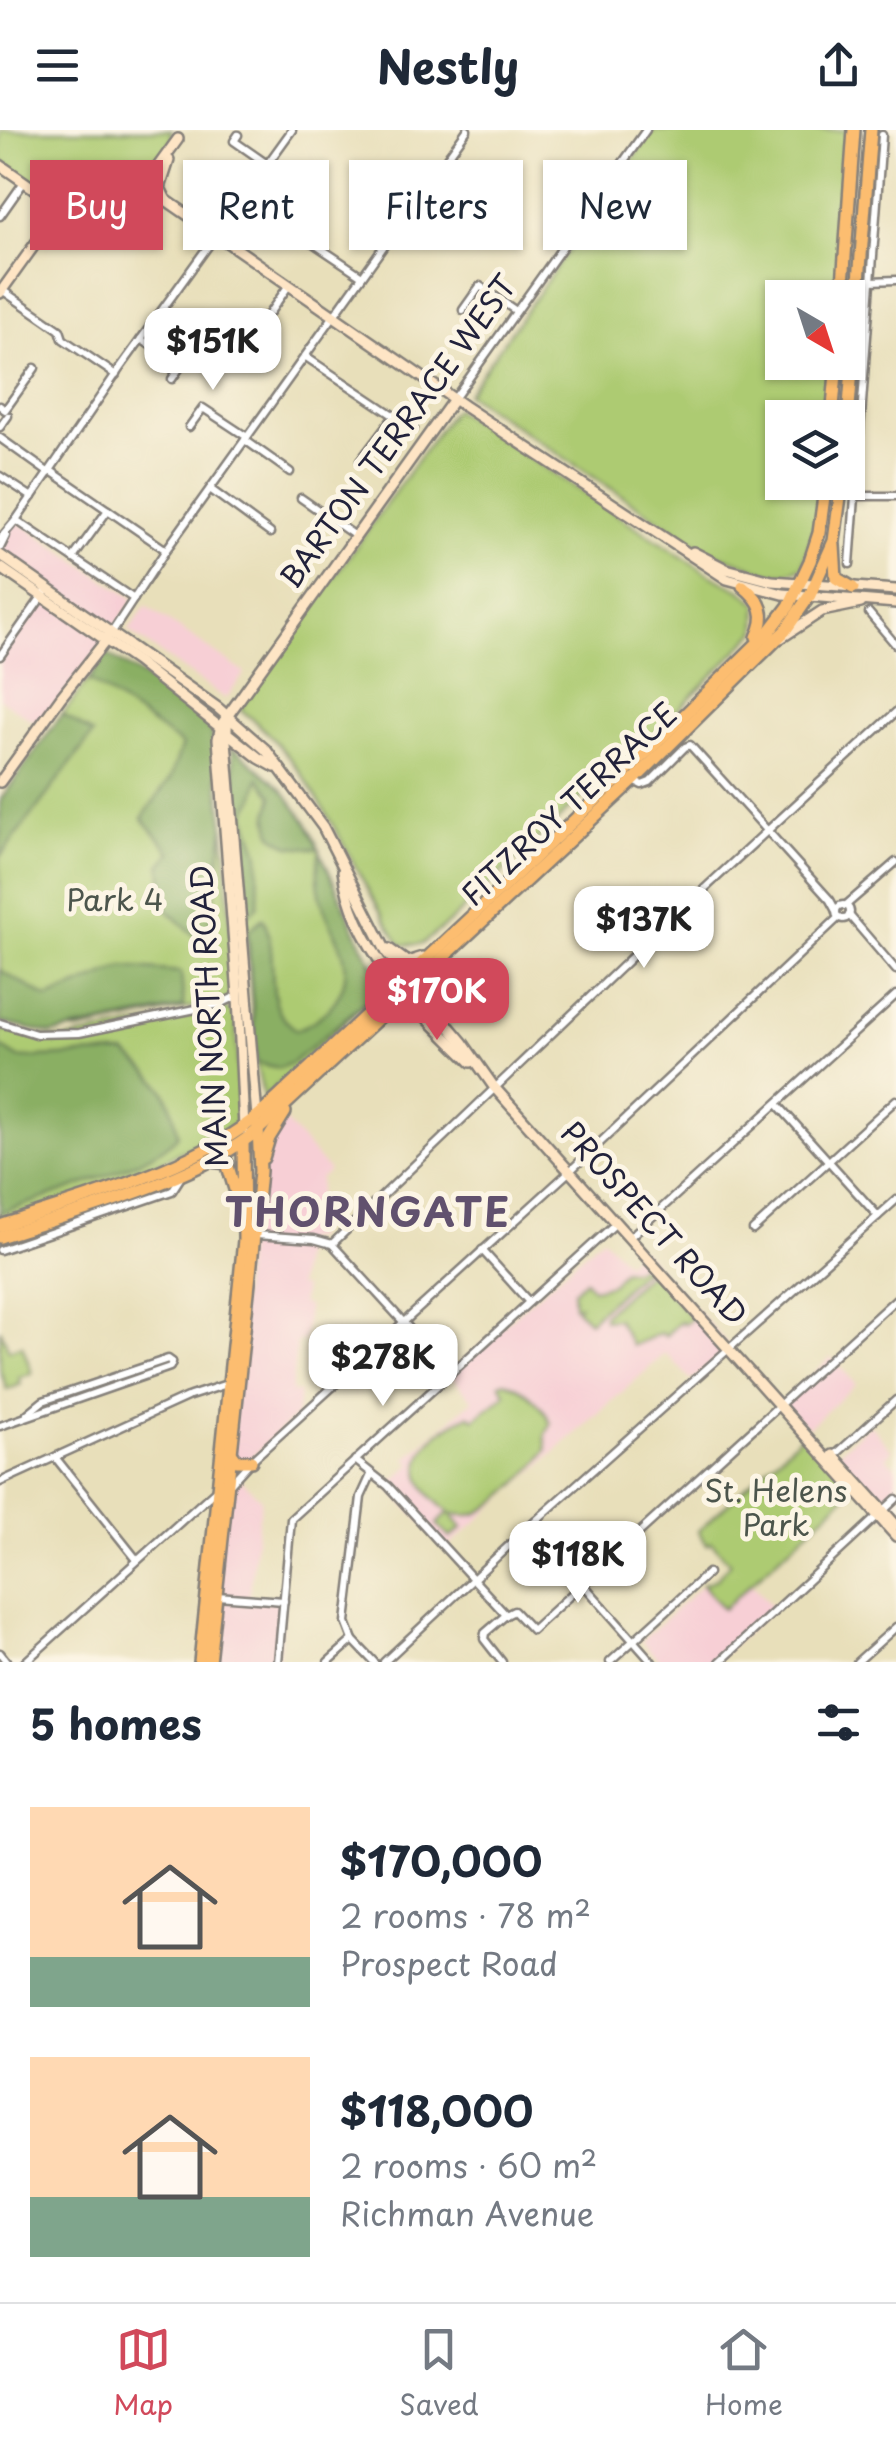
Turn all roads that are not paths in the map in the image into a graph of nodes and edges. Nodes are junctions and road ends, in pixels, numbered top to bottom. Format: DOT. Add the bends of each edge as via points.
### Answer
graph roads {
  1 [pos="292,130"];
  2 [pos="467,130"];
  3 [pos="646,130"];
  4 [pos="854,130"];
  5 [pos="876,132"];
  6 [pos="177,134"];
  7 [pos="234,141"];
  8 [pos="449,155"];
  9 [pos="160,160"];
  10 [pos="261,160"];
  11 [pos="270,160"];
  12 [pos="456,160"];
  13 [pos="0,166"];
  14 [pos="24,182"];
  15 [pos="30,186"];
  16 [pos="163,200"];
  17 [pos="166,200"];
  18 [pos="183,211"];
  19 [pos="0,216"];
  20 [pos="31,250"];
  21 [pos="204,250"];
  22 [pos="241,250"];
  23 [pos="324,250"];
  24 [pos="362,276"];
  25 [pos="843,280"];
  26 [pos="865,280"];
  27 [pos="896,280"];
  28 [pos="871,281"];
  29 [pos="290,284"];
  30 [pos="1,291"];
  31 [pos="463,310"];
  32 [pos="516,311"];
  33 [pos="335,315"];
  34 [pos="261,324"];
  35 [pos="865,324"];
  36 [pos="141,339"];
  37 [pos="306,356"];
  38 [pos="35,368"];
  39 [pos="116,375"];
  40 [pos="172,379"];
  41 [pos="454,399"];
  42 [pos="0,406"];
  43 [pos="8,416"];
  44 [pos="394,416"];
  45 [pos="0,427"];
  46 [pos="188,427"];
  47 [pos="414,429"];
  48 [pos="0,438"];
  49 [pos="246,438"];
  50 [pos="360,461"];
  51 [pos="50,472"];
  52 [pos="290,472"];
  53 [pos="0,476"];
  54 [pos="210,489"];
  55 [pos="865,496"];
  56 [pos="896,496"];
  57 [pos="32,497"];
  58 [pos="301,498"];
  59 [pos="824,500"];
  60 [pos="840,500"];
  61 [pos="856,500"];
  62 [pos="108,510"];
  63 [pos="16,520"];
  64 [pos="9,530"];
  65 [pos="270,533"];
  66 [pos="354,535"];
  67 [pos="0,538"];
  68 [pos="834,540"];
  69 [pos="681,548"];
  70 [pos="166,550"];
  71 [pos="0,552"];
  72 [pos="73,558"];
  73 [pos="850,564"];
  74 [pos="0,567"];
  75 [pos="744,586"];
  76 [pos="853,588"];
  77 [pos="797,590"];
  78 [pos="896,590"];
  79 [pos="812,591"];
  80 [pos="45,592"];
  81 [pos="134,600"];
  82 [pos="868,601"];
  83 [pos="896,603"];
  84 [pos="869,614"];
  85 [pos="109,636"];
  86 [pos="777,640"];
  87 [pos="896,645"];
  88 [pos="748,654"];
  89 [pos="0,656"];
  90 [pos="896,712"];
  91 [pos="694,722"];
  92 [pos="226,724"];
  93 [pos="647,752"];
  94 [pos="634,780"];
  95 [pos="0,782"];
  96 [pos="594,802"];
  97 [pos="588,824"];
  98 [pos="769,829"];
  99 [pos="530,861"];
  100 [pos="896,862"];
  101 [pos="342,867"];
  102 [pos="485,905"];
  103 [pos="501,905"];
  104 [pos="842,912"];
  105 [pos="380,941"];
  106 [pos="434,959"];
  107 [pos="896,970"];
  108 [pos="406,986"];
  109 [pos="238,996"];
  110 [pos="896,996"];
  111 [pos="220,1004"];
  112 [pos="394,1006"];
  113 [pos="239,1010"];
  114 [pos="428,1010"];
  115 [pos="0,1023"];
  116 [pos="334,1055"];
  117 [pos="491,1083"];
  118 [pos="296,1096"];
  119 [pos="896,1100"];
  120 [pos="778,1104"];
  121 [pos="258,1124"];
  122 [pos="244,1127"];
  123 [pos="244,1142"];
  124 [pos="211,1161"];
  125 [pos="829,1161"];
  126 [pos="186,1171"];
  127 [pos="570,1171"];
  128 [pos="260,1172"];
  129 [pos="896,1200"];
  130 [pos="70,1203"];
  131 [pos="878,1216"];
  132 [pos="617,1222"];
  133 [pos="59,1224"];
  134 [pos="753,1230"];
  135 [pos="0,1232"];
  136 [pos="249,1232"];
  137 [pos="26,1235"];
  138 [pos="630,1237"];
  139 [pos="332,1244"];
  140 [pos="0,1250"];
  141 [pos="482,1250"];
  142 [pos="896,1298"];
  143 [pos="529,1302"];
  144 [pos="404,1321"];
  145 [pos="730,1347"];
  146 [pos="450,1373"];
  147 [pos="233,1384"];
  148 [pos="896,1400"];
  149 [pos="781,1404"];
  150 [pos="22,1418"];
  151 [pos="0,1426"];
  152 [pos="230,1452"];
  153 [pos="55,1456"];
  154 [pos="832,1458"];
  155 [pos="251,1460"];
  156 [pos="355,1460"];
  157 [pos="372,1474"];
  158 [pos="0,1482"];
  159 [pos="222,1489"];
  160 [pos="896,1499"];
  161 [pos="220,1506"];
  162 [pos="193,1510"];
  163 [pos="881,1513"];
  164 [pos="896,1525"];
  165 [pos="531,1526"];
  166 [pos="896,1536"];
  167 [pos="138,1560"];
  168 [pos="708,1573"];
  169 [pos="473,1578"];
  170 [pos="583,1585"];
  171 [pos="211,1596"];
  172 [pos="284,1601"];
  173 [pos="506,1615"];
  174 [pos="896,1627"];
  175 [pos="353,1640"];
  176 [pos="634,1641"];
  177 [pos="0,1653"];
  178 [pos="500,1661"];
  179 [pos="7,1662"];
  180 [pos="25,1662"];
  181 [pos="200,1662"];
  182 [pos="209,1662"];
  183 [pos="278,1662"];
  184 [pos="328,1662"];
  185 [pos="374,1662"];
  186 [pos="384,1662"];
  187 [pos="610,1662"];
  188 [pos="652,1662"];
  189 [pos="720,1662"];
  190 [pos="857,1662"];
  1 -- 11 [label="street"];
  2 -- 8 [label="street"];
  3 -- 32 [label="street, BARTON TERRACE WEST"];
  4 -- 25 [label="highway"];
  5 -- 26 [label="highway"];
  5 -- 28 [label="street"];
  6 -- 9 [label="main road"];
  6 -- 17 [label="main road" via="160,188"];
  7 -- 10 [label="street"];
  8 -- 12 [label="street"];
  8 -- 24 [label="street"];
  13 -- 14 [label="main road"];
  14 -- 15 [label="main road"];
  14 -- 19 [label="street"];
  16 -- 17 [label="main road"];
  17 -- 18 [label="main road"];
  20 -- 30 [label="main road"];
  21 -- 36 [label="street"];
  22 -- 29 [label="main road"];
  23 -- 24 [label="street"];
  24 -- 33 [label="street"];
  27 -- 28 [label="street"];
  28 -- 35 [label="street"];
  29 -- 33 [label="main road"];
  29 -- 34 [label="street"];
  30 -- 39 [label="street"];
  31 -- 32 [label="street" via="480,286"];
  32 -- 41 [label="street, BARTON TERRACE WEST"];
  33 -- 37 [label="street"];
  33 -- 41 [label="main road"];
  36 -- 39 [label="street"];
  36 -- 40 [label="street" via="181,366"];
  37 -- 44 [label="street"];
  37 -- 49 [label="street"];
  38 -- 42 [label="street" via="5,410"];
  39 -- 51 [label="street"];
  41 -- 66 [label="main road, BARTON TERRACE WEST"];
  41 -- 69 [label="main road"];
  43 -- 45 [label="street"];
  44 -- 47 [label="street"];
  44 -- 50 [label="street"];
  46 -- 49 [label="street" via="202,408"];
  48 -- 51 [label="street"];
  49 -- 52 [label="street"];
  49 -- 54 [label="street"];
  51 -- 57 [label="street"];
  51 -- 62 [label="street"];
  53 -- 57 [label="street"];
  54 -- 65 [label="street"];
  54 -- 70 [label="street"];
  55 -- 56 [label="street"];
  57 -- 63 [label="street"];
  58 -- 66 [label="street"];
  59 -- 77 [label="highway, FITZROY TERRACE" via="820,533"];
  60 -- 68 [label="highway"];
  61 -- 73 [label="street"];
  62 -- 70 [label="street"];
  62 -- 72 [label="street"];
  63 -- 64 [label="street"];
  63 -- 72 [label="street"];
  64 -- 67 [label="street"];
  64 -- 71 [label="street"];
  66 -- 92 [label="main road, BARTON TERRACE WEST"];
  68 -- 76 [label="highway" via="836,578"];
  68 -- 79 [label="highway, FITZROY TERRACE"];
  69 -- 75 [label="main road"];
  69 -- 77 [label="main road"];
  70 -- 81 [label="street"];
  71 -- 80 [label="main road"];
  72 -- 81 [label="street"];
  74 -- 80 [label="main road"];
  75 -- 77 [label="main road"];
  75 -- 88 [label="highway" via="758,599 764,619"];
  76 -- 78 [label="main road"];
  76 -- 79 [label="main road"];
  77 -- 79 [label="main road"];
  77 -- 88 [label="highway, FITZROY TERRACE"];
  79 -- 82 [label="main road"];
  79 -- 86 [label="highway, FITZROY TERRACE"];
  80 -- 85 [label="main road, PROSPECT ROAD"];
  80 -- 89 [label="street"];
  81 -- 85 [label="street"];
  82 -- 83 [label="main road"];
  82 -- 86 [label="main road" via="822,612"];
  84 -- 87 [label="street"];
  85 -- 92 [label="main road, PROSPECT ROAD"];
  85 -- 95 [label="main road"];
  86 -- 91 [label="highway, FITZROY TERRACE"];
  88 -- 93 [label="highway, FITZROY TERRACE"];
  90 -- 98 [label="street"];
  91 -- 93 [label="highway"];
  91 -- 94 [label="highway, FITZROY TERRACE"];
  92 -- 101 [label="main road, PROSPECT ROAD" via="259,758 282,770"];
  92 -- 109 [label="main road, MAIN NORTH ROAD" via="218,739"];
  92 -- 121 [label="main road, MAIN NORTH ROAD"];
  93 -- 96 [label="highway, FITZROY TERRACE"];
  94 -- 96 [label="highway"];
  94 -- 97 [label="highway, FITZROY TERRACE"];
  94 -- 98 [label="street" via="645,785 690,746"];
  96 -- 99 [label="highway, FITZROY TERRACE"];
  97 -- 99 [label="highway" via="537,864"];
  97 -- 103 [label="highway, FITZROY TERRACE"];
  98 -- 104 [label="street"];
  98 -- 117 [label="street"];
  99 -- 102 [label="highway, FITZROY TERRACE"];
  100 -- 104 [label="street"];
  101 -- 105 [label="main road, PROSPECT ROAD"];
  101 -- 108 [label="main road, PROSPECT ROAD" via="365,936"];
  102 -- 103 [label="highway"];
  102 -- 106 [label="highway, FITZROY TERRACE"];
  103 -- 106 [label="highway, FITZROY TERRACE"];
  104 -- 107 [label="street"];
  104 -- 127 [label="street"];
  105 -- 106 [label="main road" via="407,962"];
  105 -- 108 [label="main road, PROSPECT ROAD"];
  106 -- 108 [label="highway, FITZROY TERRACE"];
  106 -- 114 [label="highway"];
  108 -- 112 [label="highway, FITZROY TERRACE"];
  108 -- 114 [label="main road, PROSPECT ROAD"];
  108 -- 116 [label="highway, FITZROY TERRACE"];
  109 -- 111 [label="street"];
  109 -- 113 [label="main road, MAIN NORTH ROAD"];
  110 -- 120 [label="street"];
  111 -- 113 [label="street"];
  111 -- 115 [label="street" via="79,1034 36,1034"];
  112 -- 114 [label="main road"];
  112 -- 116 [label="highway, FITZROY TERRACE"];
  113 -- 122 [label="main road, MAIN NORTH ROAD"];
  114 -- 117 [label="main road, PROSPECT ROAD"];
  116 -- 118 [label="highway, FITZROY TERRACE"];
  116 -- 121 [label="highway, FITZROY TERRACE"];
  117 -- 127 [label="main road, PROSPECT ROAD"];
  117 -- 139 [label="street"];
  118 -- 121 [label="highway, FITZROY TERRACE"];
  118 -- 128 [label="highway" via="269,1138"];
  119 -- 125 [label="street"];
  120 -- 125 [label="street"];
  120 -- 138 [label="street"];
  121 -- 122 [label="highway, FITZROY TERRACE"];
  121 -- 123 [label="highway"];
  121 -- 128 [label="highway, MAIN NORTH ROAD"];
  122 -- 123 [label="main road, MAIN NORTH ROAD"];
  122 -- 130 [label="highway, FITZROY TERRACE"];
  123 -- 124 [label="highway"];
  123 -- 136 [label="highway, MAIN NORTH ROAD"];
  124 -- 126 [label="highway"];
  124 -- 136 [label="highway" via="229,1168"];
  125 -- 131 [label="street"];
  125 -- 134 [label="street"];
  126 -- 133 [label="highway"];
  126 -- 133 [label="street" via="172,1192"];
  127 -- 132 [label="main road, PROSPECT ROAD"];
  127 -- 141 [label="street"];
  128 -- 136 [label="highway, MAIN NORTH ROAD"];
  129 -- 131 [label="street"];
  130 -- 133 [label="highway"];
  130 -- 135 [label="highway, FITZROY TERRACE"];
  131 -- 145 [label="street"];
  132 -- 138 [label="main road, PROSPECT ROAD"];
  132 -- 143 [label="street"];
  133 -- 137 [label="highway"];
  135 -- 137 [label="highway" via="20,1224"];
  136 -- 139 [label="street"];
  136 -- 147 [label="highway, MAIN NORTH ROAD"];
  137 -- 140 [label="street"];
  138 -- 145 [label="main road, PROSPECT ROAD"];
  139 -- 144 [label="street"];
  141 -- 143 [label="street"];
  141 -- 144 [label="street"];
  142 -- 149 [label="street"];
  143 -- 146 [label="street"];
  144 -- 146 [label="street"];
  144 -- 155 [label="street"];
  145 -- 149 [label="main road, PROSPECT ROAD"];
  145 -- 165 [label="street"];
  146 -- 156 [label="street"];
  147 -- 152 [label="highway, MAIN NORTH ROAD"];
  147 -- 153 [label="street" via="189,1396"];
  147 -- 159 [label="highway, MAIN NORTH ROAD"];
  148 -- 154 [label="street"];
  149 -- 154 [label="main road, PROSPECT ROAD"];
  149 -- 170 [label="street"];
  150 -- 150 [label="street" via="44,1401 172,1362 170,1367"];
  150 -- 151 [label="street"];
  152 -- 155 [label="highway" via="237,1461"];
  152 -- 159 [label="highway, MAIN NORTH ROAD"];
  153 -- 158 [label="street"];
  153 -- 167 [label="street"];
  154 -- 163 [label="main road, PROSPECT ROAD"];
  155 -- 159 [label="street"];
  156 -- 157 [label="street"];
  156 -- 172 [label="street" via="291,1519"];
  157 -- 169 [label="street"];
  157 -- 175 [label="street" via="361,1497 346,1622"];
  159 -- 161 [label="highway, MAIN NORTH ROAD"];
  159 -- 162 [label="street"];
  160 -- 163 [label="street"];
  161 -- 162 [label="street"];
  161 -- 171 [label="highway, MAIN NORTH ROAD"];
  162 -- 167 [label="street"];
  163 -- 164 [label="main road, PROSPECT ROAD"];
  163 -- 166 [label="main road, PROSPECT ROAD"];
  163 -- 189 [label="street"];
  165 -- 169 [label="street"];
  165 -- 170 [label="street"];
  167 -- 180 [label="street"];
  168 -- 176 [label="street"];
  169 -- 173 [label="street"];
  169 -- 186 [label="street"];
  170 -- 173 [label="street" via="532,1630 514,1611"];
  170 -- 176 [label="street"];
  171 -- 172 [label="street"];
  171 -- 181 [label="highway, MAIN NORTH ROAD"];
  171 -- 182 [label="highway, MAIN NORTH ROAD"];
  172 -- 183 [label="street"];
  173 -- 178 [label="street" via="484,1638"];
  174 -- 190 [label="street"];
  175 -- 184 [label="street"];
  175 -- 185 [label="street"];
  176 -- 187 [label="street"];
  176 -- 188 [label="street"];
  177 -- 179 [label="street"];
}
